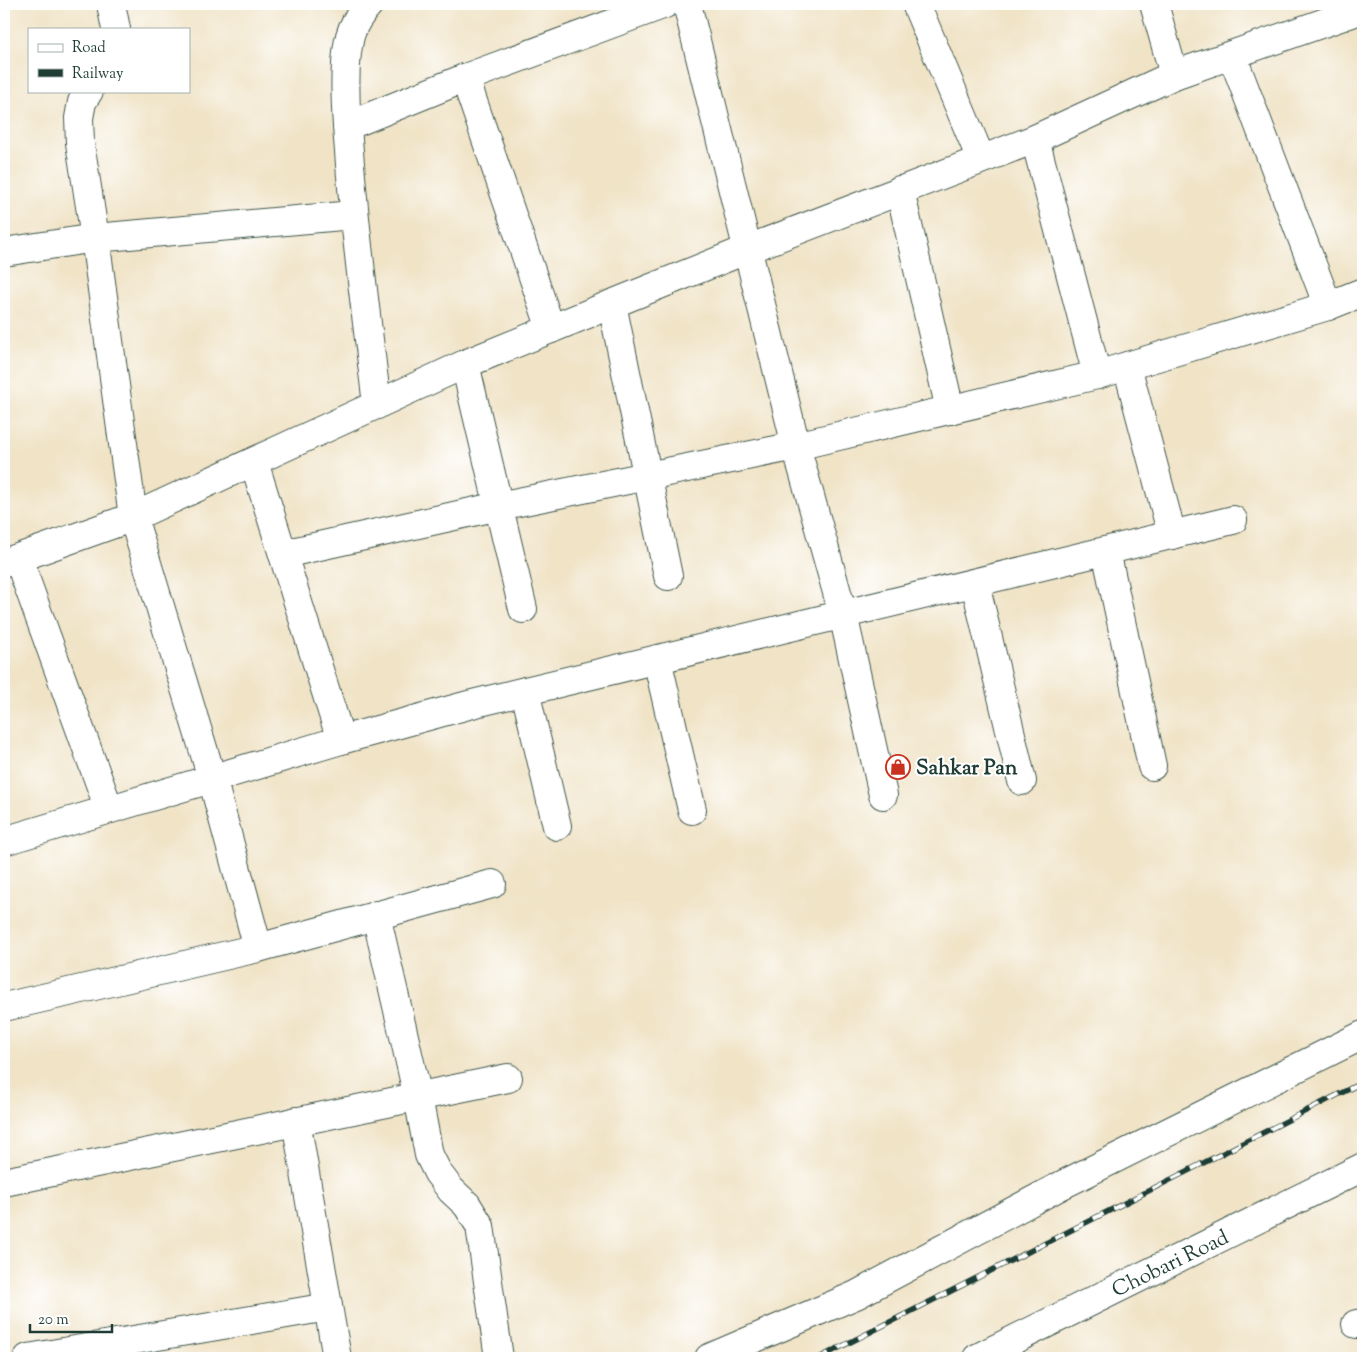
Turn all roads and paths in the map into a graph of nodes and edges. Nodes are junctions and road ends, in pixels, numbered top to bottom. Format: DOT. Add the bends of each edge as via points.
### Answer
graph roads {
  1 [pos="111,4"];
  2 [pos="369,4"];
  3 [pos="665,4"];
  4 [pos="687,4"];
  5 [pos="916,4"];
  6 [pos="1154,4"];
  7 [pos="1363,9"];
  8 [pos="116,28"];
  9 [pos="1232,55"];
  10 [pos="1174,75"];
  11 [pos="465,78"];
  12 [pos="88,92"];
  13 [pos="347,126"];
  14 [pos="1035,139"];
  15 [pos="981,159"];
  16 [pos="900,190"];
  17 [pos="353,215"];
  18 [pos="95,238"];
  19 [pos="748,249"];
  20 [pos="4,252"];
  21 [pos="1363,292"];
  22 [pos="612,304"];
  23 [pos="1328,306"];
  24 [pos="551,329"];
  25 [pos="465,364"];
  26 [pos="1127,366"];
  27 [pos="1097,375"];
  28 [pos="377,405"];
  29 [pos="950,410"];
  30 [pos="796,446"];
  31 [pos="254,462"];
  32 [pos="647,476"];
  33 [pos="499,506"];
  34 [pos="133,517"];
  35 [pos="1233,520"];
  36 [pos="1172,535"];
  37 [pos="1106,551"];
  38 [pos="283,554"];
  39 [pos="11,561"];
  40 [pos="668,576"];
  41 [pos="975,583"];
  42 [pos="522,609"];
  43 [pos="843,614"];
  44 [pos="656,659"];
  45 [pos="525,691"];
  46 [pos="341,740"];
  47 [pos="1152,766"];
  48 [pos="212,778"];
  49 [pos="1022,781"];
  50 [pos="882,795"];
  51 [pos="109,809"];
  52 [pos="692,810"];
  53 [pos="557,826"];
  54 [pos="4,841"];
  55 [pos="492,884"];
  56 [pos="376,915"];
  57 [pos="258,948"];
  58 [pos="4,1007"];
  59 [pos="1363,1035"];
  60 [pos="508,1078"];
  61 [pos="418,1096"];
  62 [pos="296,1122"];
  63 [pos="1363,1166"];
  64 [pos="4,1182"];
  65 [pos="328,1307"];
  66 [pos="28,1358"];
  67 [pos="337,1358"];
  68 [pos="499,1358"];
  69 [pos="709,1358"];
  70 [pos="978,1358"];
  1 -- 8 [label="street"];
  2 -- 13 [label="street" via="360,14 350,36 346,69"];
  3 -- 11 [label="street"];
  4 -- 19 [label="street"];
  5 -- 15 [label="street"];
  6 -- 10 [label="street"];
  7 -- 9 [label="street"];
  9 -- 10 [label="street"];
  9 -- 23 [label="street"];
  10 -- 14 [label="street"];
  11 -- 13 [label="street"];
  11 -- 24 [label="street"];
  12 -- 18 [label="street" via="82,102 80,143"];
  13 -- 17 [label="street"];
  14 -- 15 [label="street"];
  14 -- 27 [label="street"];
  15 -- 16 [label="street"];
  16 -- 19 [label="street"];
  16 -- 29 [label="street"];
  17 -- 18 [label="street"];
  17 -- 28 [label="street"];
  18 -- 20 [label="street"];
  18 -- 34 [label="street"];
  19 -- 22 [label="street"];
  19 -- 30 [label="street"];
  21 -- 23 [label="street"];
  22 -- 24 [label="street"];
  22 -- 32 [label="street"];
  23 -- 26 [label="street"];
  24 -- 25 [label="street"];
  25 -- 28 [label="street"];
  25 -- 33 [label="street"];
  26 -- 27 [label="street"];
  26 -- 36 [label="street"];
  27 -- 29 [label="street"];
  28 -- 31 [label="street"];
  29 -- 30 [label="street"];
  30 -- 32 [label="street"];
  30 -- 43 [label="street"];
  31 -- 34 [label="street"];
  31 -- 38 [label="street"];
  32 -- 33 [label="street"];
  32 -- 40 [label="street"];
  33 -- 38 [label="street"];
  33 -- 42 [label="street"];
  34 -- 39 [label="street"];
  34 -- 48 [label="street"];
  35 -- 36 [label="street"];
  36 -- 37 [label="street"];
  37 -- 41 [label="street"];
  37 -- 47 [label="street"];
  38 -- 46 [label="street"];
  39 -- 51 [label="street"];
  41 -- 43 [label="street"];
  41 -- 49 [label="street"];
  43 -- 44 [label="street"];
  43 -- 50 [label="street"];
  44 -- 45 [label="street"];
  44 -- 52 [label="street"];
  45 -- 46 [label="street"];
  45 -- 53 [label="street"];
  46 -- 48 [label="street"];
  48 -- 51 [label="street"];
  48 -- 57 [label="street"];
  51 -- 54 [label="street"];
  55 -- 56 [label="street"];
  56 -- 57 [label="street"];
  56 -- 61 [label="street"];
  57 -- 58 [label="street"];
  59 -- 69 [label="street" via="1062,1185 856,1295"];
  60 -- 61 [label="street"];
  61 -- 62 [label="street"];
  61 -- 68 [label="street" via="429,1155 438,1174 468,1205 480,1226"];
  62 -- 64 [label="street"];
  62 -- 65 [label="street"];
  63 -- 70 [label="street, Chobari Road"];
  65 -- 66 [label="street"];
  65 -- 67 [label="street"];
}
